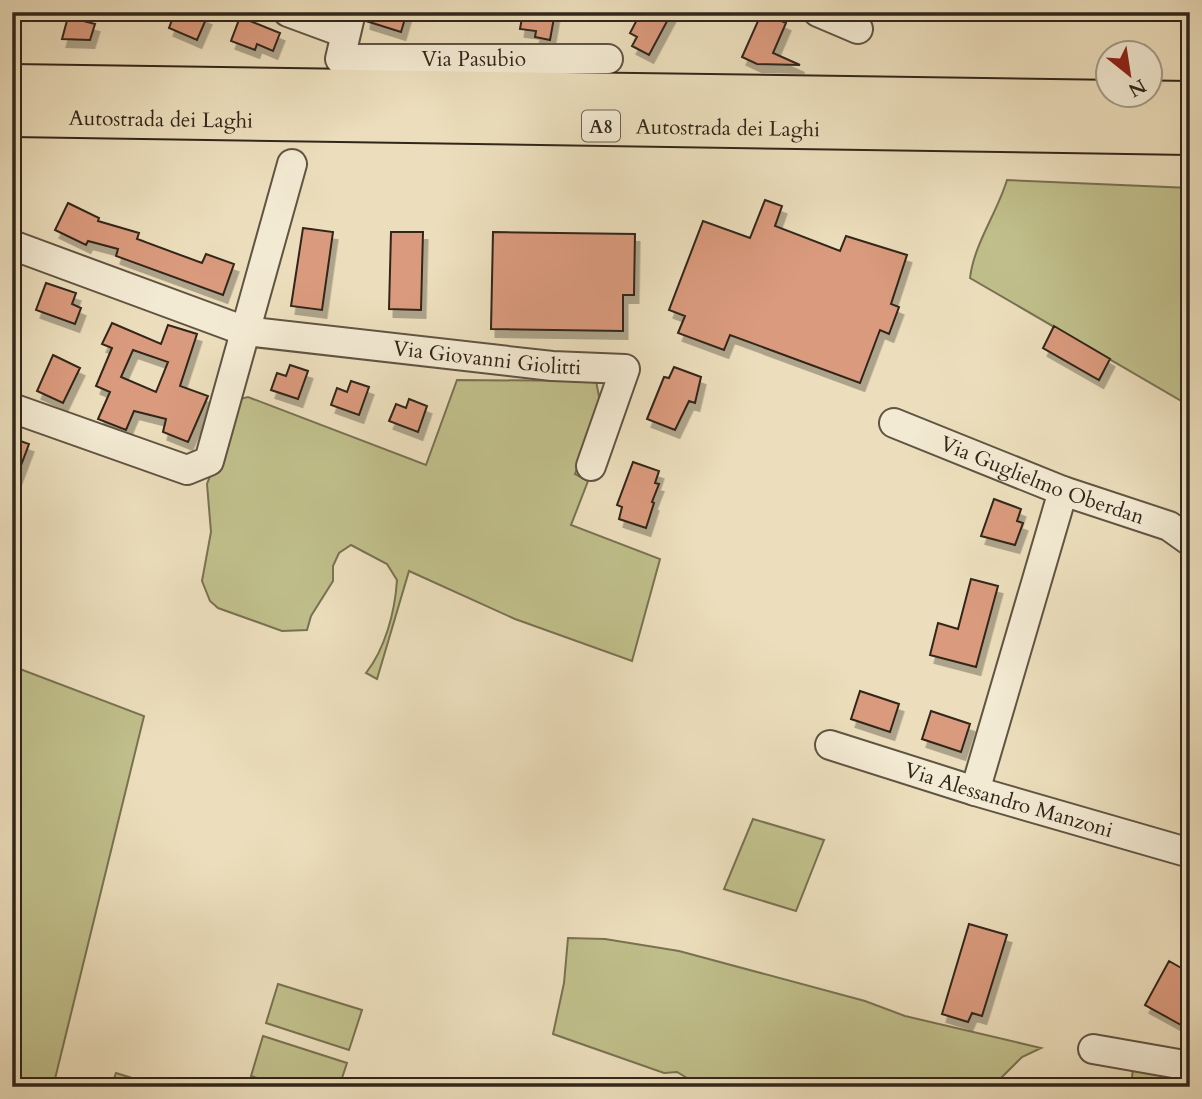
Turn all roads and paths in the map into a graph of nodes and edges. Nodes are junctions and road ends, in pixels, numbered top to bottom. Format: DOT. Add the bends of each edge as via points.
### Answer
graph roads {
  1 [pos="288,12"];
  2 [pos="818,12"];
  3 [pos="858,29"];
  4 [pos="345,35"];
  5 [pos="608,59"];
  6 [pos="12,84"];
  7 [pos="1190,101"];
  8 [pos="12,117"];
  9 [pos="1190,135"];
  10 [pos="292,164"];
  11 [pos="12,245"];
  12 [pos="246,331"];
  13 [pos="12,408"];
  14 [pos="894,423"];
  15 [pos="591,466"];
  16 [pos="1063,491"];
  17 [pos="1190,541"];
  18 [pos="830,745"];
  19 [pos="975,791"];
  20 [pos="1190,853"];
  21 [pos="1093,1049"];
  22 [pos="1190,1066"];
  1 -- 4 [label="street"];
  2 -- 3 [label="street"];
  4 -- 5 [label="street, Via Pasubio"];
  6 -- 7 [label="highway, Autostrada dei Laghi / A8"];
  8 -- 9 [label="highway, Autostrada dei Laghi / A8"];
  10 -- 12 [label="street"];
  11 -- 12 [label="street, Via Giovanni Giolitti"];
  12 -- 13 [label="street" via="209,461 187,470"];
  12 -- 15 [label="street, Via Giovanni Giolitti" via="552,366 625,369"];
  14 -- 16 [label="street, Via Guglielmo Oberdan"];
  16 -- 17 [label="street, Via Guglielmo Oberdan" via="1169,526"];
  16 -- 19 [label="street"];
  18 -- 19 [label="street, Via Alessandro Manzoni"];
  19 -- 20 [label="street, Via Alessandro Manzoni"];
  21 -- 22 [label="street"];
}
